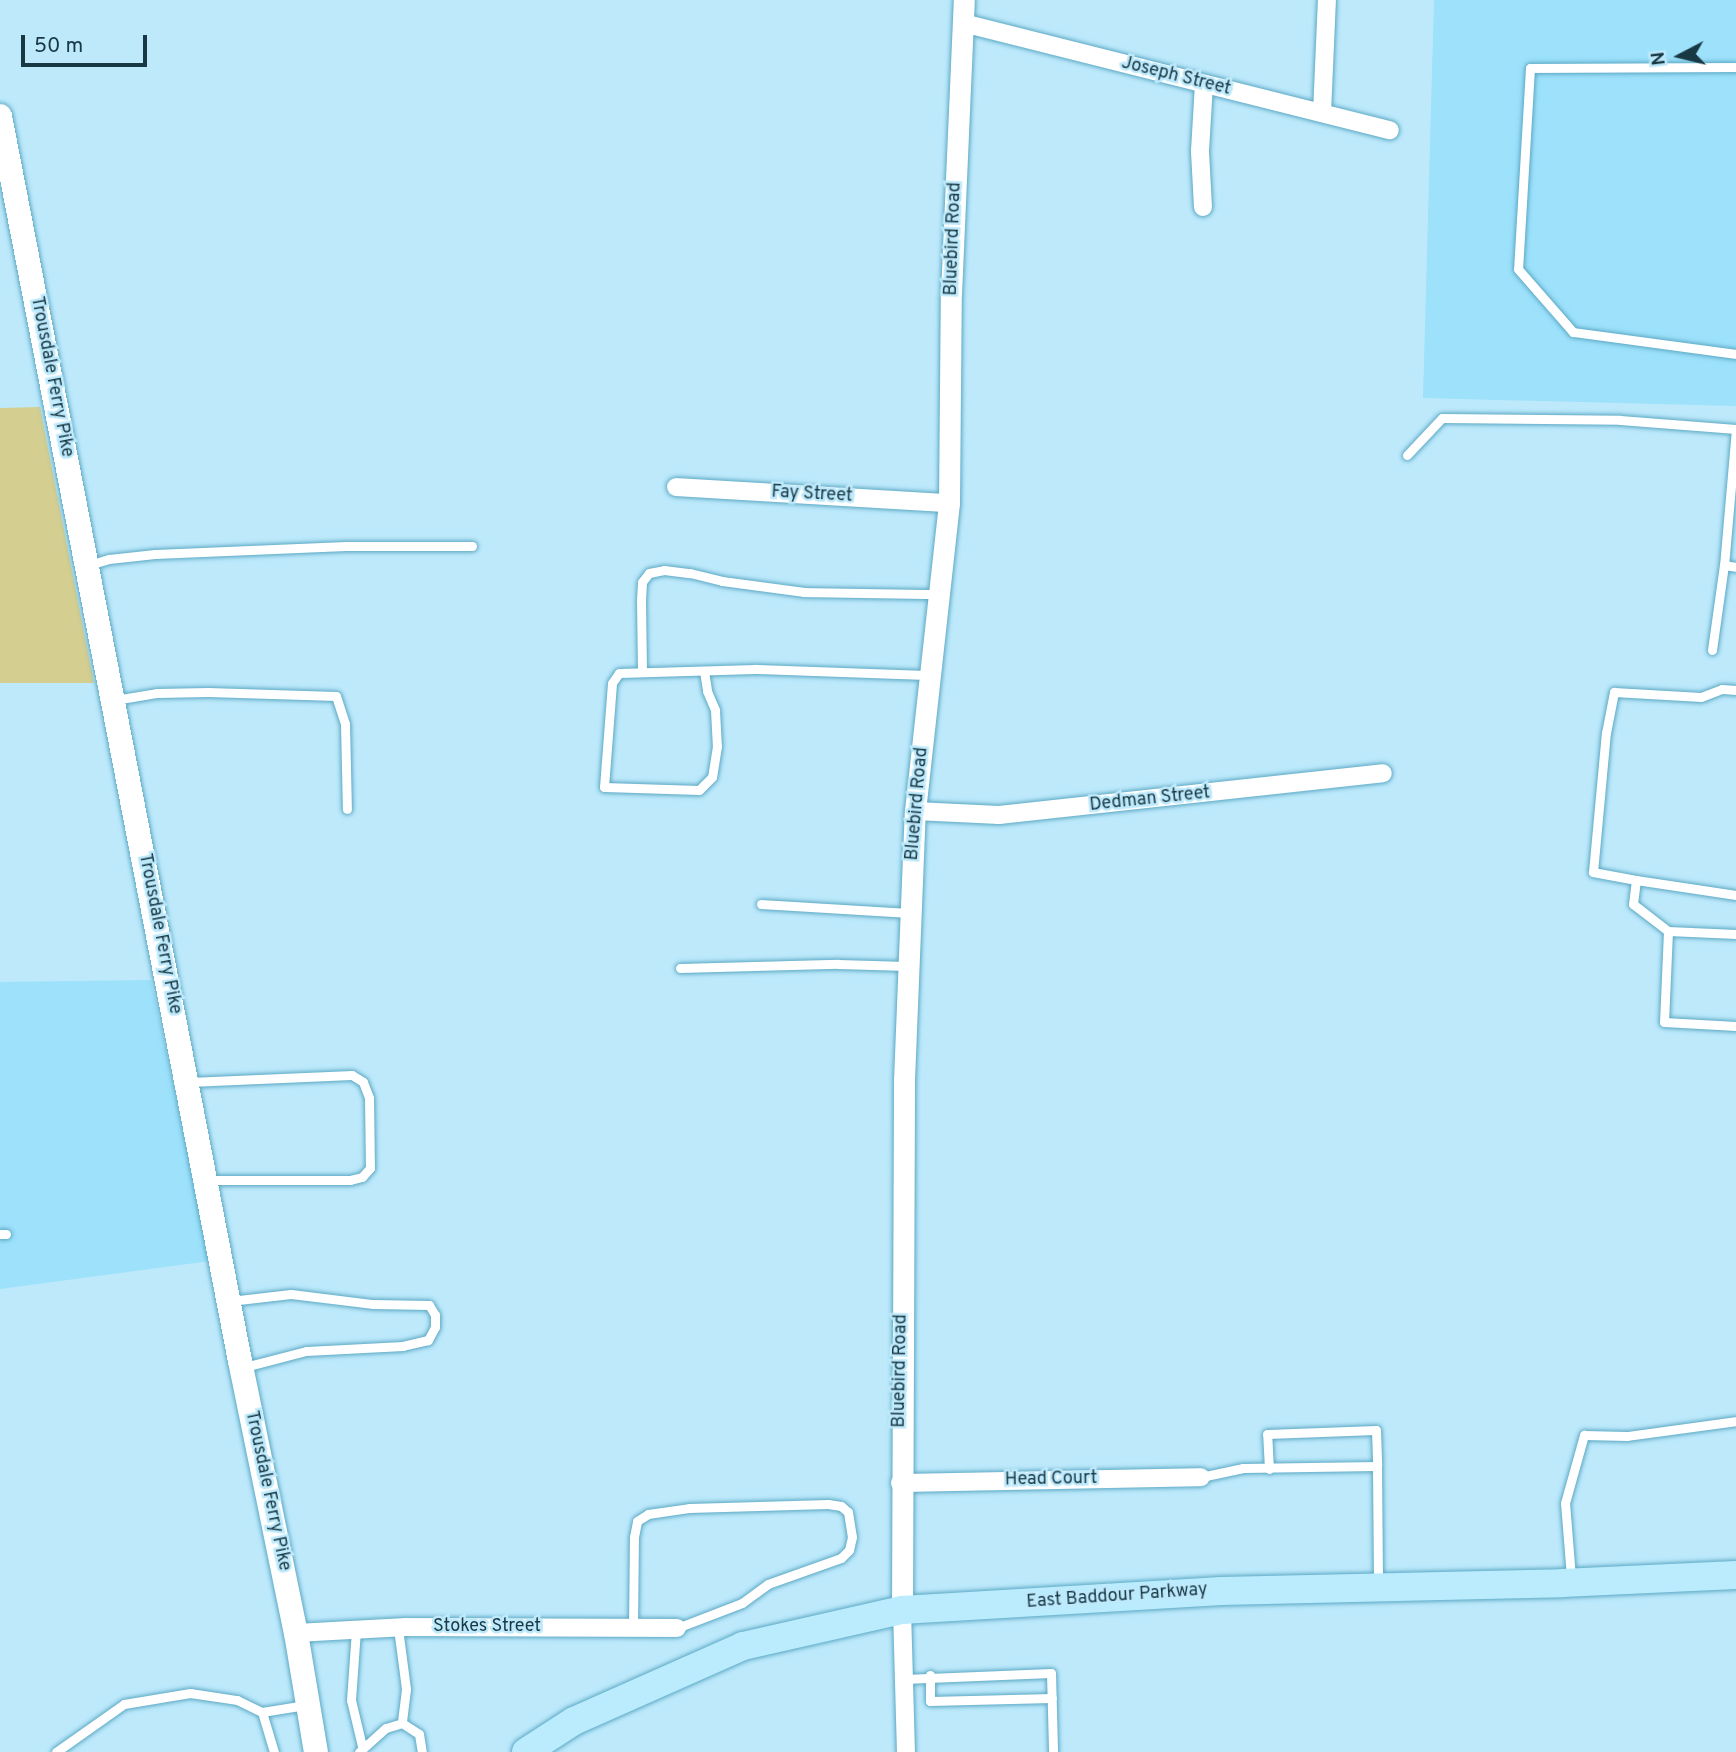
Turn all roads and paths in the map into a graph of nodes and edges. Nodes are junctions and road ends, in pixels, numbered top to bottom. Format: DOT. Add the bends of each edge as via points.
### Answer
graph roads {
  1 [pos="964,0"];
  2 [pos="1327,0"];
  3 [pos="963,23"];
  4 [pos="1736,67"];
  5 [pos="1204,84"];
  6 [pos="1322,113"];
  7 [pos="0,116"];
  8 [pos="1390,130"];
  9 [pos="1203,207"];
  10 [pos="1736,354"];
  11 [pos="1407,454"];
  12 [pos="676,486"];
  13 [pos="949,503"];
  14 [pos="472,546"];
  15 [pos="1724,565"];
  16 [pos="87,566"];
  17 [pos="1736,567"];
  18 [pos="939,594"];
  19 [pos="1712,650"];
  20 [pos="642,671"];
  21 [pos="704,671"];
  22 [pos="930,675"];
  23 [pos="1736,690"];
  24 [pos="113,700"];
  25 [pos="1384,773"];
  26 [pos="347,809"];
  27 [pos="915,811"];
  28 [pos="1636,880"];
  29 [pos="1736,895"];
  30 [pos="761,904"];
  31 [pos="911,913"];
  32 [pos="1668,931"];
  33 [pos="1736,934"];
  34 [pos="909,967"];
  35 [pos="680,968"];
  36 [pos="1736,1026"];
  37 [pos="188,1082"];
  38 [pos="206,1180"];
  39 [pos="229,1301"];
  40 [pos="242,1368"];
  41 [pos="1736,1421"];
  42 [pos="1377,1466"];
  43 [pos="1269,1469"];
  44 [pos="1201,1477"];
  45 [pos="900,1483"];
  46 [pos="1736,1574"];
  47 [pos="1571,1583"];
  48 [pos="1378,1587"];
  49 [pos="902,1610"];
  50 [pos="398,1628"];
  51 [pos="633,1628"];
  52 [pos="677,1628"];
  53 [pos="356,1630"];
  54 [pos="296,1633"];
  55 [pos="930,1675"];
  56 [pos="904,1678"];
  57 [pos="1052,1698"];
  58 [pos="308,1704"];
  59 [pos="262,1712"];
  60 [pos="402,1723"];
  61 [pos="361,1749"];
  62 [pos="56,1752"];
  63 [pos="274,1752"];
  64 [pos="316,1752"];
  65 [pos="422,1752"];
  66 [pos="526,1752"];
  67 [pos="906,1752"];
  68 [pos="1053,1752"];
  1 -- 3 [label="street, Bluebird Road"];
  2 -- 6 [label="street"];
  3 -- 5 [label="street, Joseph Street"];
  3 -- 13 [label="street, Bluebird Road" via="951,294"];
  4 -- 10 [label="lane" via="1530,68 1518,268 1573,332"];
  5 -- 6 [label="street, Joseph Street"];
  5 -- 9 [label="street"];
  6 -- 8 [label="street, Joseph Street"];
  7 -- 16 [label="main road, Trousdale Ferry Pike"];
  11 -- 15 [label="lane" via="1442,418 1620,420 1736,429"];
  12 -- 13 [label="street, Fay Street"];
  13 -- 18 [label="street, Bluebird Road"];
  14 -- 16 [label="lane" via="155,554"];
  15 -- 17 [label="lane"];
  15 -- 19 [label="lane"];
  16 -- 24 [label="main road, Trousdale Ferry Pike"];
  18 -- 20 [label="lane" via="804,592 690,573 649,573 642,582"];
  18 -- 22 [label="street, Bluebird Road"];
  20 -- 21 [label="lane"];
  20 -- 21 [label="lane" via="619,673 612,683 604,787 699,790 712,777 717,746 715,710"];
  21 -- 22 [label="lane"];
  22 -- 27 [label="street, Bluebird Road"];
  23 -- 28 [label="lane" via="1722,688 1701,697 1614,692 1593,872"];
  24 -- 26 [label="lane" via="208,692 336,696 345,724"];
  24 -- 37 [label="main road, Trousdale Ferry Pike"];
  25 -- 27 [label="street, Dedman Street" via="999,814"];
  27 -- 31 [label="street, Bluebird Road"];
  28 -- 29 [label="lane"];
  28 -- 32 [label="lane" via="1633,904"];
  30 -- 31 [label="lane"];
  31 -- 34 [label="street, Bluebird Road"];
  32 -- 33 [label="lane"];
  32 -- 36 [label="lane" via="1664,1022"];
  34 -- 35 [label="lane"];
  34 -- 45 [label="street, Bluebird Road"];
  37 -- 38 [label="main road, Trousdale Ferry Pike"];
  37 -- 38 [label="lane" via="352,1074 363,1082 369,1098 370,1168 362,1177"];
  38 -- 39 [label="main road, Trousdale Ferry Pike"];
  39 -- 40 [label="main road, Trousdale Ferry Pike"];
  39 -- 40 [label="lane" via="291,1294 429,1305 435,1315 428,1340 403,1346 306,1351"];
  40 -- 54 [label="main road, Trousdale Ferry Pike"];
  41 -- 47 [label="lane" via="1627,1436 1584,1435 1565,1503"];
  42 -- 43 [label="lane"];
  42 -- 43 [label="lane" via="1376,1430 1267,1434"];
  42 -- 48 [label="lane"];
  43 -- 44 [label="lane" via="1243,1468"];
  44 -- 45 [label="street, Head Court"];
  45 -- 49 [label="street, Bluebird Road"];
  46 -- 47 [label="main road, East Baddour Parkway"];
  47 -- 48 [label="main road, East Baddour Parkway"];
  48 -- 49 [label="main road, East Baddour Parkway" via="1221,1591"];
  49 -- 56 [label="street"];
  49 -- 66 [label="main road, East Baddour Parkway" via="743,1646 574,1721"];
  50 -- 51 [label="street, Stokes Street"];
  50 -- 53 [label="street, Stokes Street"];
  50 -- 60 [label="lane" via="406,1689"];
  51 -- 52 [label="street, Stokes Street"];
  51 -- 52 [label="lane" via="634,1537 637,1521 648,1514 689,1508 828,1504 848,1512 852,1537 841,1558 768,1584 742,1603"];
  53 -- 54 [label="street, Stokes Street"];
  53 -- 61 [label="lane" via="351,1700"];
  54 -- 58 [label="main road, Trousdale Ferry Pike"];
  55 -- 56 [label="lane"];
  55 -- 57 [label="lane" via="1051,1674"];
  55 -- 57 [label="lane" via="930,1701"];
  56 -- 67 [label="street"];
  57 -- 68 [label="lane"];
  58 -- 59 [label="lane"];
  58 -- 64 [label="main road, Trousdale Ferry Pike"];
  59 -- 62 [label="lane" via="237,1700 190,1693 124,1704"];
  59 -- 63 [label="lane"];
  60 -- 61 [label="lane" via="386,1728"];
  60 -- 65 [label="lane" via="419,1734"];
}
